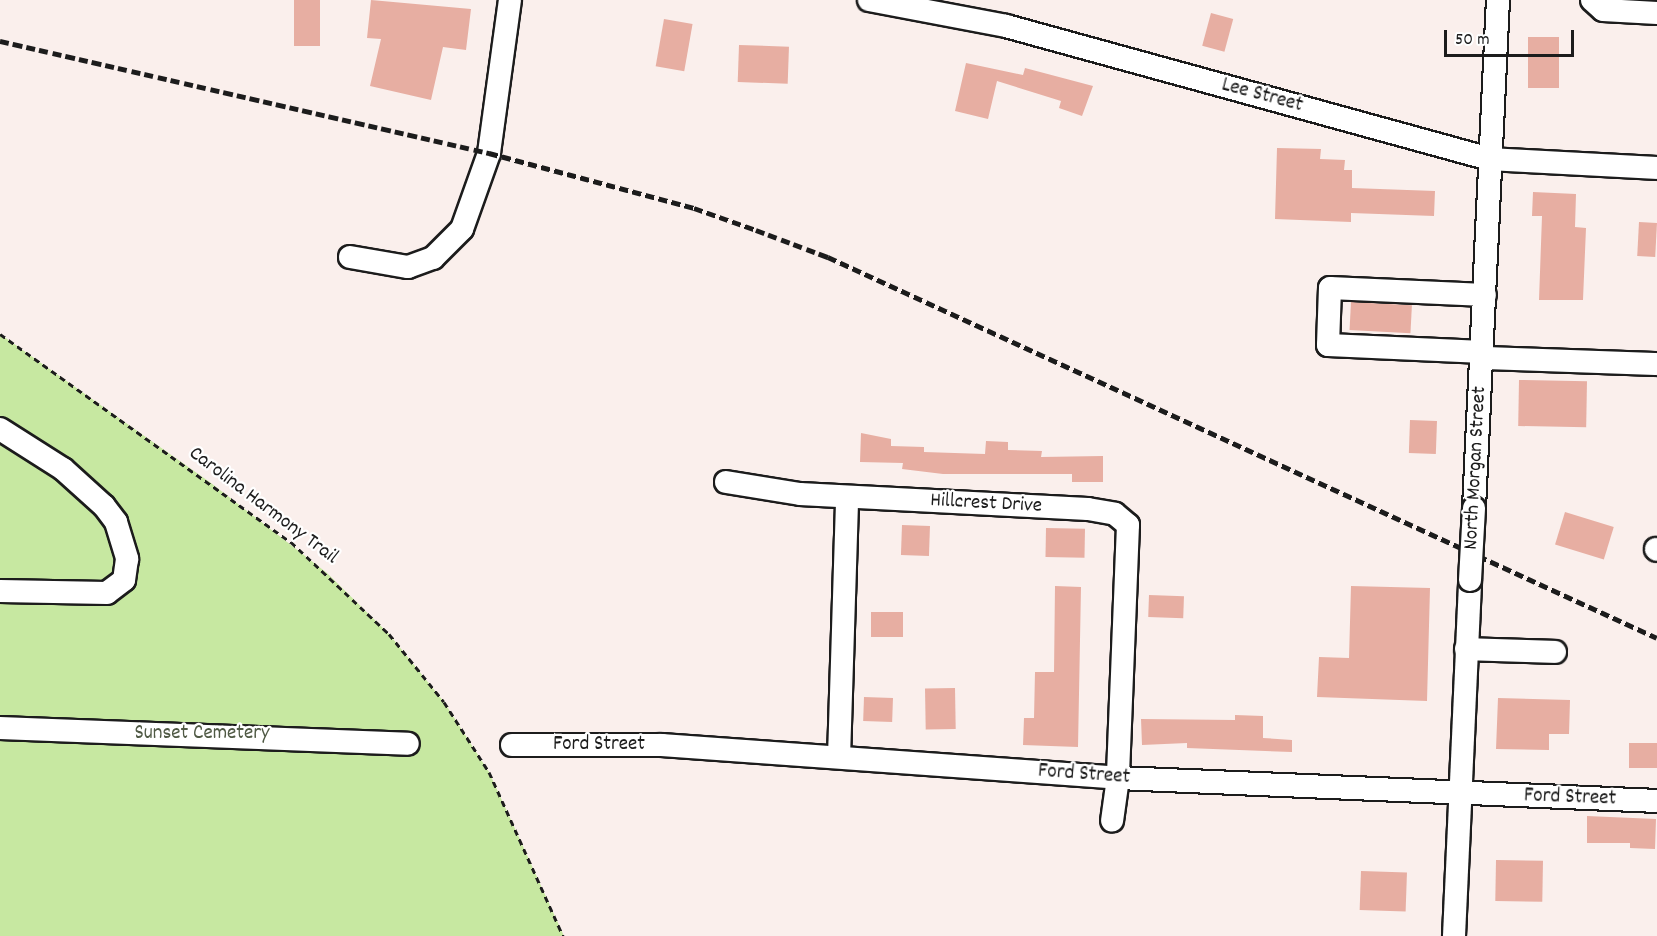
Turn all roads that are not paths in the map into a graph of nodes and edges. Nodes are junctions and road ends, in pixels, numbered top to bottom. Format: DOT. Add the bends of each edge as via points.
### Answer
graph roads {
  1 [pos="510,0"];
  2 [pos="869,0"];
  3 [pos="1498,0"];
  4 [pos="1592,0"];
  5 [pos="1657,13"];
  6 [pos="1490,159"];
  7 [pos="1657,168"];
  8 [pos="350,257"];
  9 [pos="1485,295"];
  10 [pos="1483,355"];
  11 [pos="1657,364"];
  12 [pos="0,429"];
  13 [pos="726,482"];
  14 [pos="847,496"];
  15 [pos="10,591"];
  16 [pos="1467,649"];
  17 [pos="1555,652"];
  18 [pos="0,728"];
  19 [pos="408,744"];
  20 [pos="512,746"];
  21 [pos="839,757"];
  22 [pos="1118,778"];
  23 [pos="1458,793"];
  24 [pos="1657,801"];
  25 [pos="1112,821"];
  26 [pos="1454,936"];
  1 -- 8 [label="street" via="489,153 462,229 433,258 408,267"];
  2 -- 6 [label="street, Lee Street" via="1006,26"];
  3 -- 6 [label="street, North Morgan Street"];
  4 -- 5 [label="street" via="1603,10"];
  6 -- 7 [label="street, Lee Street"];
  6 -- 9 [label="street, North Morgan Street"];
  9 -- 10 [label="street, North Morgan Street"];
  9 -- 10 [label="street" via="1330,288 1328,345"];
  10 -- 11 [label="street"];
  10 -- 16 [label="street, North Morgan Street, bridge"];
  12 -- 15 [label="street" via="63,469 104,506 117,522 128,559 124,580 107,593"];
  13 -- 14 [label="street" via="764,490"];
  14 -- 21 [label="street"];
  14 -- 22 [label="street, Hillcrest Drive" via="1088,509 1115,514 1128,525"];
  16 -- 17 [label="street"];
  16 -- 23 [label="street, North Morgan Street"];
  18 -- 19 [label="street"];
  20 -- 21 [label="street, Ford Street" via="663,745"];
  21 -- 22 [label="street, Ford Street"];
  22 -- 23 [label="street, Ford Street"];
  22 -- 25 [label="street"];
  23 -- 24 [label="street, Ford Street"];
  23 -- 26 [label="street, North Morgan Street"];
}
